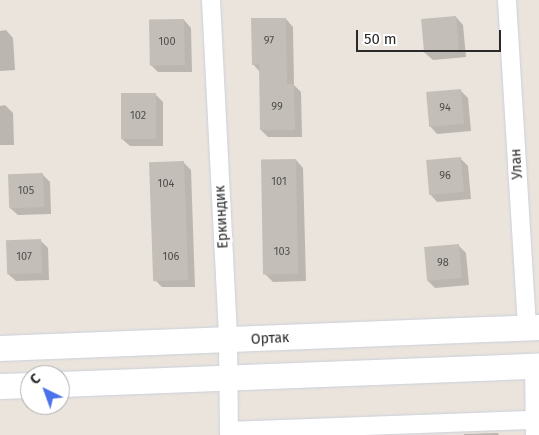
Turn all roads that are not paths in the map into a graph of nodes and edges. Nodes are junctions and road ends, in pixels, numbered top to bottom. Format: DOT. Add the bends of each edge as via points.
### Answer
graph roads {
  1 [pos="211,0"];
  2 [pos="507,0"];
  3 [pos="533,327"];
  4 [pos="228,341"];
  5 [pos="0,348"];
  6 [pos="536,366"];
  7 [pos="229,376"];
  8 [pos="70,384"];
  9 [pos="20,385"];
  10 [pos="0,386"];
  11 [pos="534,428"];
  12 [pos="229,433"];
  1 -- 4 [label="street, Еркиндик"];
  2 -- 3 [label="street, Улан"];
  3 -- 4 [label="street, Ортак"];
  4 -- 5 [label="street, Ортак"];
  4 -- 7 [label="street, Еркиндик"];
  6 -- 7 [label="street"];
  6 -- 11 [label="street"];
  7 -- 8 [label="street"];
  7 -- 12 [label="street, Еркиндик"];
  9 -- 10 [label="street"];
  11 -- 12 [label="street"];
}
